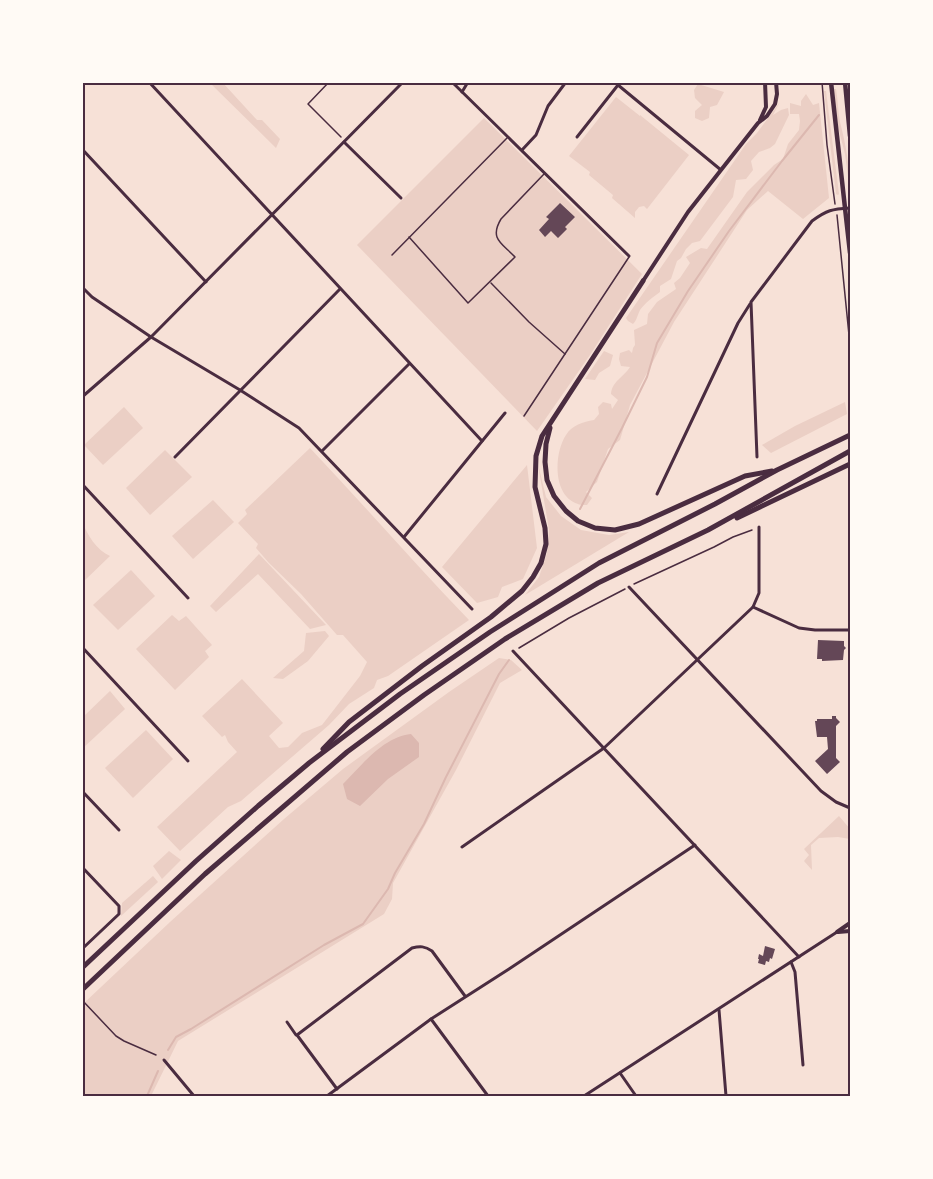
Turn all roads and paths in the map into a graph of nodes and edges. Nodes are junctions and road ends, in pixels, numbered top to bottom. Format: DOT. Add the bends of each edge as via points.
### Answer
graph roads {
  1 [pos="149,82"];
  2 [pos="329,82"];
  3 [pos="403,82"];
  4 [pos="452,82"];
  5 [pos="468,82"];
  6 [pos="566,82"];
  7 [pos="765,82"];
  8 [pos="776,82"];
  9 [pos="831,82"];
  10 [pos="845,82"];
  11 [pos="462,92"];
  12 [pos="759,123"];
  13 [pos="578,136"];
  14 [pos="850,136"];
  15 [pos="508,137"];
  16 [pos="344,141"];
  17 [pos="82,149"];
  18 [pos="522,150"];
  19 [pos="721,170"];
  20 [pos="545,173"];
  21 [pos="401,198"];
  22 [pos="848,208"];
  23 [pos="272,215"];
  24 [pos="409,237"];
  25 [pos="850,253"];
  26 [pos="392,255"];
  27 [pos="629,256"];
  28 [pos="643,281"];
  29 [pos="206,282"];
  30 [pos="490,283"];
  31 [pos="82,287"];
  32 [pos="340,289"];
  33 [pos="751,302"];
  34 [pos="151,337"];
  35 [pos="565,354"];
  36 [pos="410,363"];
  37 [pos="240,390"];
  38 [pos="82,397"];
  39 [pos="505,413"];
  40 [pos="524,416"];
  41 [pos="551,424"];
  42 [pos="850,435"];
  43 [pos="482,441"];
  44 [pos="322,451"];
  45 [pos="850,452"];
  46 [pos="175,457"];
  47 [pos="757,457"];
  48 [pos="850,464"];
  49 [pos="777,470"];
  50 [pos="82,484"];
  51 [pos="657,494"];
  52 [pos="759,527"];
  53 [pos="708,530"];
  54 [pos="404,537"];
  55 [pos="629,587"];
  56 [pos="188,598"];
  57 [pos="753,606"];
  58 [pos="472,609"];
  59 [pos="850,630"];
  60 [pos="82,647"];
  61 [pos="513,651"];
  62 [pos="698,660"];
  63 [pos="604,748"];
  64 [pos="188,761"];
  65 [pos="309,763"];
  66 [pos="82,791"];
  67 [pos="850,808"];
  68 [pos="119,830"];
  69 [pos="694,845"];
  70 [pos="462,847"];
  71 [pos="82,867"];
  72 [pos="850,923"];
  73 [pos="850,930"];
  74 [pos="839,932"];
  75 [pos="82,948"];
  76 [pos="799,957"];
  77 [pos="792,962"];
  78 [pos="82,968"];
  79 [pos="82,990"];
  80 [pos="466,996"];
  81 [pos="82,1000"];
  82 [pos="718,1010"];
  83 [pos="431,1019"];
  84 [pos="287,1022"];
  85 [pos="297,1035"];
  86 [pos="156,1055"];
  87 [pos="164,1060"];
  88 [pos="803,1065"];
  89 [pos="620,1073"];
  90 [pos="337,1089"];
  91 [pos="194,1096"];
  92 [pos="327,1096"];
  93 [pos="488,1096"];
  94 [pos="584,1096"];
  95 [pos="636,1096"];
  96 [pos="726,1096"];
  1 -- 23 [label="street"];
  2 -- 16 [label="path" via="308,104"];
  3 -- 16 [label="street"];
  4 -- 11 [label="street"];
  5 -- 11 [label="street"];
  6 -- 18 [label="street" via="548,106 536,135"];
  7 -- 12 [label="street" via="766,107"];
  8 -- 12 [label="street" via="775,104"];
  9 -- 22 [label="main road"];
  10 -- 14 [label="main road"];
  11 -- 15 [label="street"];
  12 -- 19 [label="street"];
  13 -- 19 [label="street" via="618,85"];
  15 -- 18 [label="street"];
  15 -- 24 [label="lane"];
  16 -- 21 [label="street"];
  16 -- 23 [label="street"];
  17 -- 29 [label="street"];
  18 -- 20 [label="street"];
  19 -- 28 [label="street"];
  20 -- 27 [label="street"];
  20 -- 30 [label="lane" via="496,227 496,237 515,257"];
  22 -- 25 [label="main road"];
  22 -- 33 [label="street" via="824,212 812,221"];
  23 -- 29 [label="street"];
  23 -- 32 [label="street"];
  24 -- 26 [label="lane"];
  24 -- 30 [label="lane" via="468,303"];
  27 -- 35 [label="lane"];
  28 -- 41 [label="highway"];
  29 -- 34 [label="street"];
  30 -- 35 [label="lane"];
  31 -- 34 [label="street"];
  32 -- 36 [label="street"];
  32 -- 37 [label="street"];
  33 -- 47 [label="street"];
  33 -- 51 [label="street"];
  34 -- 37 [label="street"];
  34 -- 38 [label="street"];
  35 -- 40 [label="lane"];
  36 -- 43 [label="street"];
  36 -- 44 [label="street"];
  37 -- 44 [label="street" via="298,428"];
  37 -- 46 [label="street"];
  39 -- 43 [label="street"];
  41 -- 49 [label="highway" via="544,462 554,496 578,521 595,528 615,530 639,524 745,476"];
  41 -- 65 [label="highway" via="542,435 536,456 536,487 546,544 533,577 491,617 349,722"];
  42 -- 49 [label="highway"];
  43 -- 54 [label="street"];
  44 -- 54 [label="street"];
  45 -- 53 [label="highway"];
  48 -- 53 [label="highway"];
  49 -- 65 [label="highway" via="599,563 400,694"];
  50 -- 56 [label="street"];
  52 -- 55 [label="path"];
  52 -- 57 [label="street" via="759,593"];
  53 -- 79 [label="highway" via="598,583 505,639 415,702 347,752 205,874"];
  54 -- 58 [label="street"];
  55 -- 61 [label="path"];
  55 -- 62 [label="street"];
  57 -- 59 [label="street" via="799,628"];
  57 -- 62 [label="street"];
  60 -- 64 [label="street"];
  61 -- 63 [label="street"];
  62 -- 63 [label="street"];
  62 -- 67 [label="street" via="821,791"];
  63 -- 69 [label="street"];
  63 -- 70 [label="street"];
  65 -- 78 [label="highway"];
  66 -- 68 [label="street"];
  69 -- 76 [label="street"];
  69 -- 80 [label="street"];
  71 -- 75 [label="street" via="119,906 119,914"];
  72 -- 74 [label="street"];
  73 -- 74 [label="street"];
  74 -- 76 [label="street"];
  76 -- 77 [label="street"];
  77 -- 82 [label="street"];
  77 -- 88 [label="street"];
  80 -- 83 [label="street"];
  80 -- 85 [label="street" via="432,951 419,946"];
  81 -- 86 [label="path" via="124,1041"];
  82 -- 89 [label="street"];
  82 -- 96 [label="street"];
  83 -- 90 [label="street"];
  83 -- 93 [label="street"];
  84 -- 85 [label="street"];
  85 -- 90 [label="street"];
  87 -- 91 [label="street"];
  89 -- 94 [label="street"];
  89 -- 95 [label="street"];
  90 -- 92 [label="street"];
}
